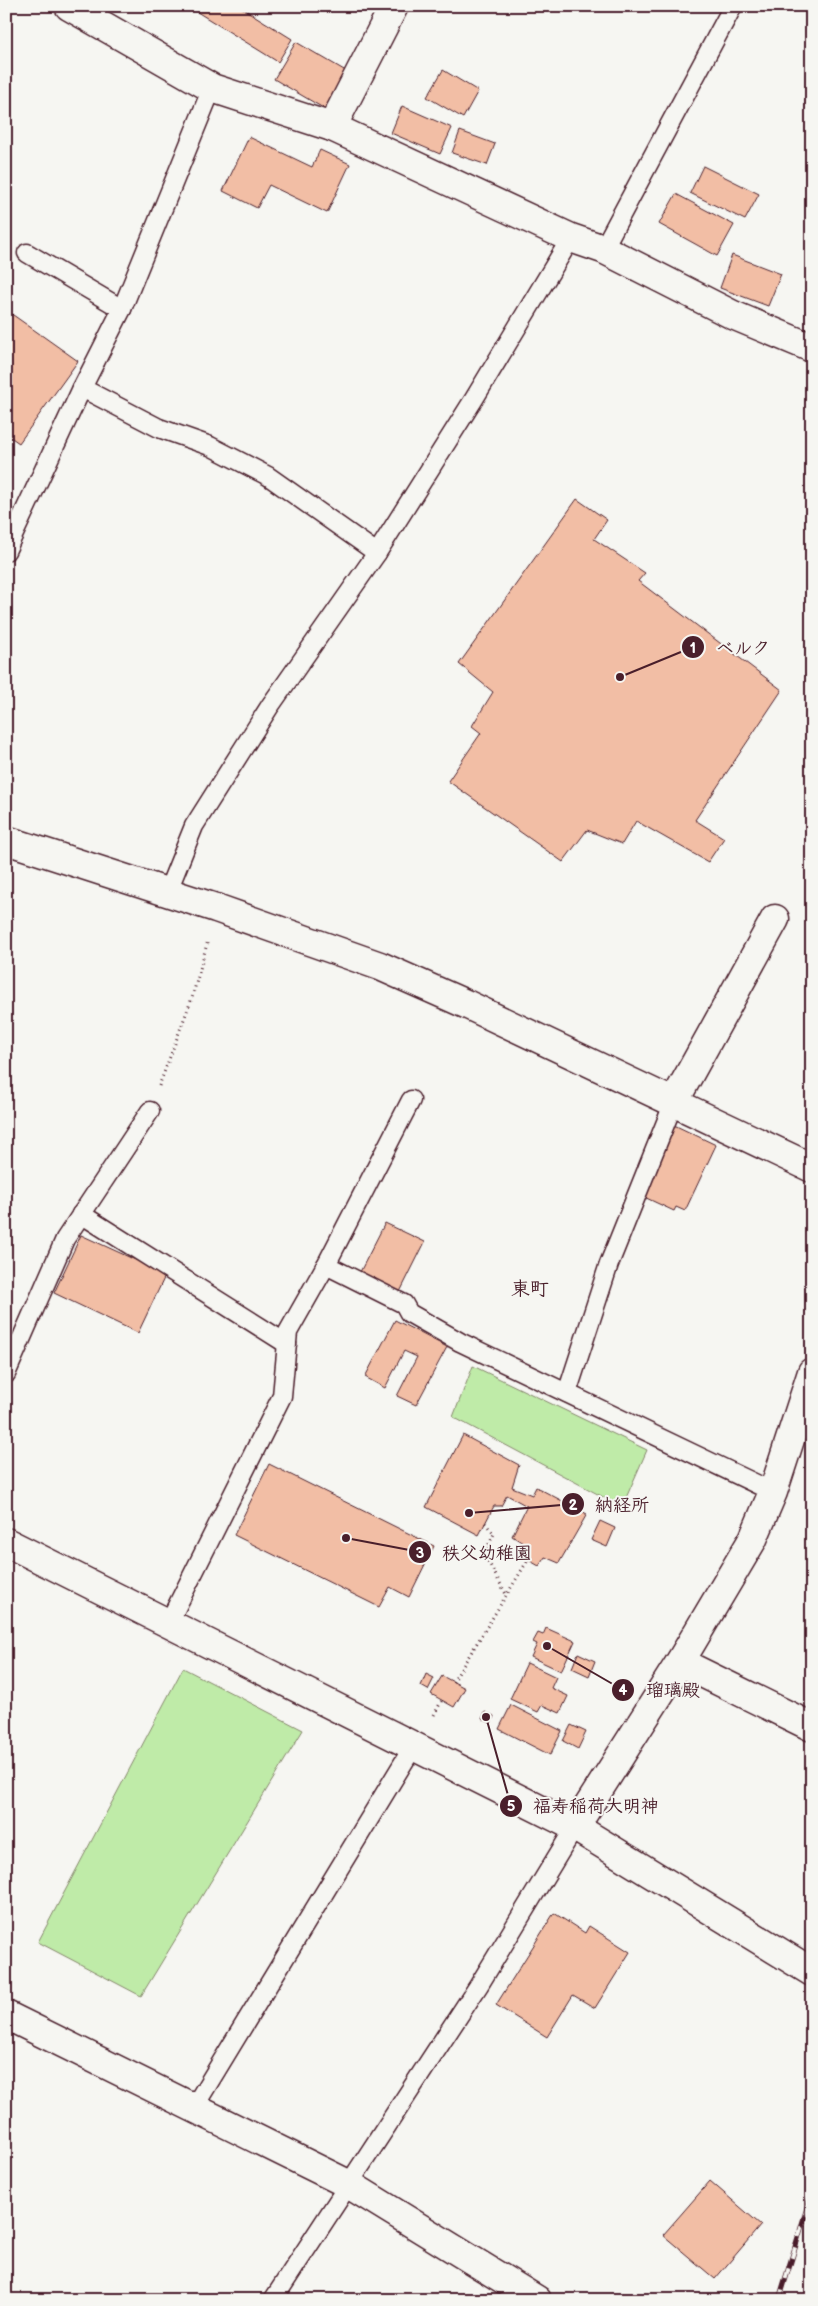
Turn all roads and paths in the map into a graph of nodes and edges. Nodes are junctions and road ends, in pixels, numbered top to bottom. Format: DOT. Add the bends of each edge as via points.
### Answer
graph roads {
  1 [pos="69,6"];
  2 [pos="394,6"];
  3 [pos="733,6"];
  4 [pos="212,88"];
  5 [pos="332,127"];
  6 [pos="571,238"];
  7 [pos="603,249"];
  8 [pos="26,253"];
  9 [pos="122,309"];
  10 [pos="812,348"];
  11 [pos="82,388"];
  12 [pos="6,551"];
  13 [pos="377,553"];
  14 [pos="6,840"];
  15 [pos="167,893"];
  16 [pos="216,908"];
  17 [pos="775,919"];
  18 [pos="412,1100"];
  19 [pos="674,1102"];
  20 [pos="150,1111"];
  21 [pos="812,1168"];
  22 [pos="81,1214"];
  23 [pos="326,1265"];
  24 [pos="286,1344"];
  25 [pos="812,1372"];
  26 [pos="6,1374"];
  27 [pos="567,1393"];
  28 [pos="773,1492"];
  29 [pos="484,1524"];
  30 [pos="6,1542"];
  31 [pos="528,1560"];
  32 [pos="506,1595"];
  33 [pos="168,1624"];
  34 [pos="680,1662"];
  35 [pos="453,1682"];
  36 [pos="442,1700"];
  37 [pos="434,1715"];
  38 [pos="812,1727"];
  39 [pos="413,1748"];
  40 [pos="575,1827"];
  41 [pos="812,1972"];
  42 [pos="6,2015"];
  43 [pos="194,2107"];
  44 [pos="350,2185"];
  45 [pos="273,2300"];
  46 [pos="537,2300"];
  1 -- 4 [label="street"];
  2 -- 5 [label="street"];
  3 -- 7 [label="lane"];
  4 -- 5 [label="street"];
  4 -- 9 [label="lane"];
  5 -- 6 [label="street"];
  6 -- 7 [label="street"];
  6 -- 13 [label="lane"];
  7 -- 10 [label="street" via="733,315"];
  8 -- 9 [label="lane"];
  9 -- 11 [label="lane"];
  11 -- 12 [label="lane"];
  11 -- 13 [label="lane" via="159,428 210,446 268,476"];
  13 -- 15 [label="lane" via="270,706 194,826"];
  14 -- 15 [label="street"];
  15 -- 16 [label="street"];
  16 -- 19 [label="street" via="380,966"];
  16 -- 20 [label="path" via="192,998"];
  17 -- 19 [label="street"];
  18 -- 23 [label="lane"];
  19 -- 21 [label="street"];
  19 -- 27 [label="lane" via="610,1264"];
  20 -- 22 [label="lane"];
  22 -- 24 [label="lane"];
  22 -- 26 [label="lane" via="65,1239"];
  23 -- 24 [label="lane" via="288,1332"];
  23 -- 27 [label="lane" via="404,1304 409,1313 460,1342"];
  24 -- 33 [label="lane" via="282,1396"];
  25 -- 28 [label="street"];
  27 -- 28 [label="lane"];
  28 -- 34 [label="street" via="753,1539"];
  29 -- 32 [label="path" via="494,1534 484,1554"];
  30 -- 33 [label="street"];
  31 -- 32 [label="path"];
  32 -- 35 [label="path"];
  33 -- 39 [label="street"];
  34 -- 38 [label="street"];
  34 -- 40 [label="street"];
  36 -- 37 [label="path"];
  39 -- 40 [label="street"];
  39 -- 43 [label="lane"];
  40 -- 41 [label="street"];
  40 -- 44 [label="lane" via="479,1985"];
  42 -- 43 [label="street"];
  43 -- 44 [label="street"];
  44 -- 45 [label="lane"];
  44 -- 46 [label="street"];
}
